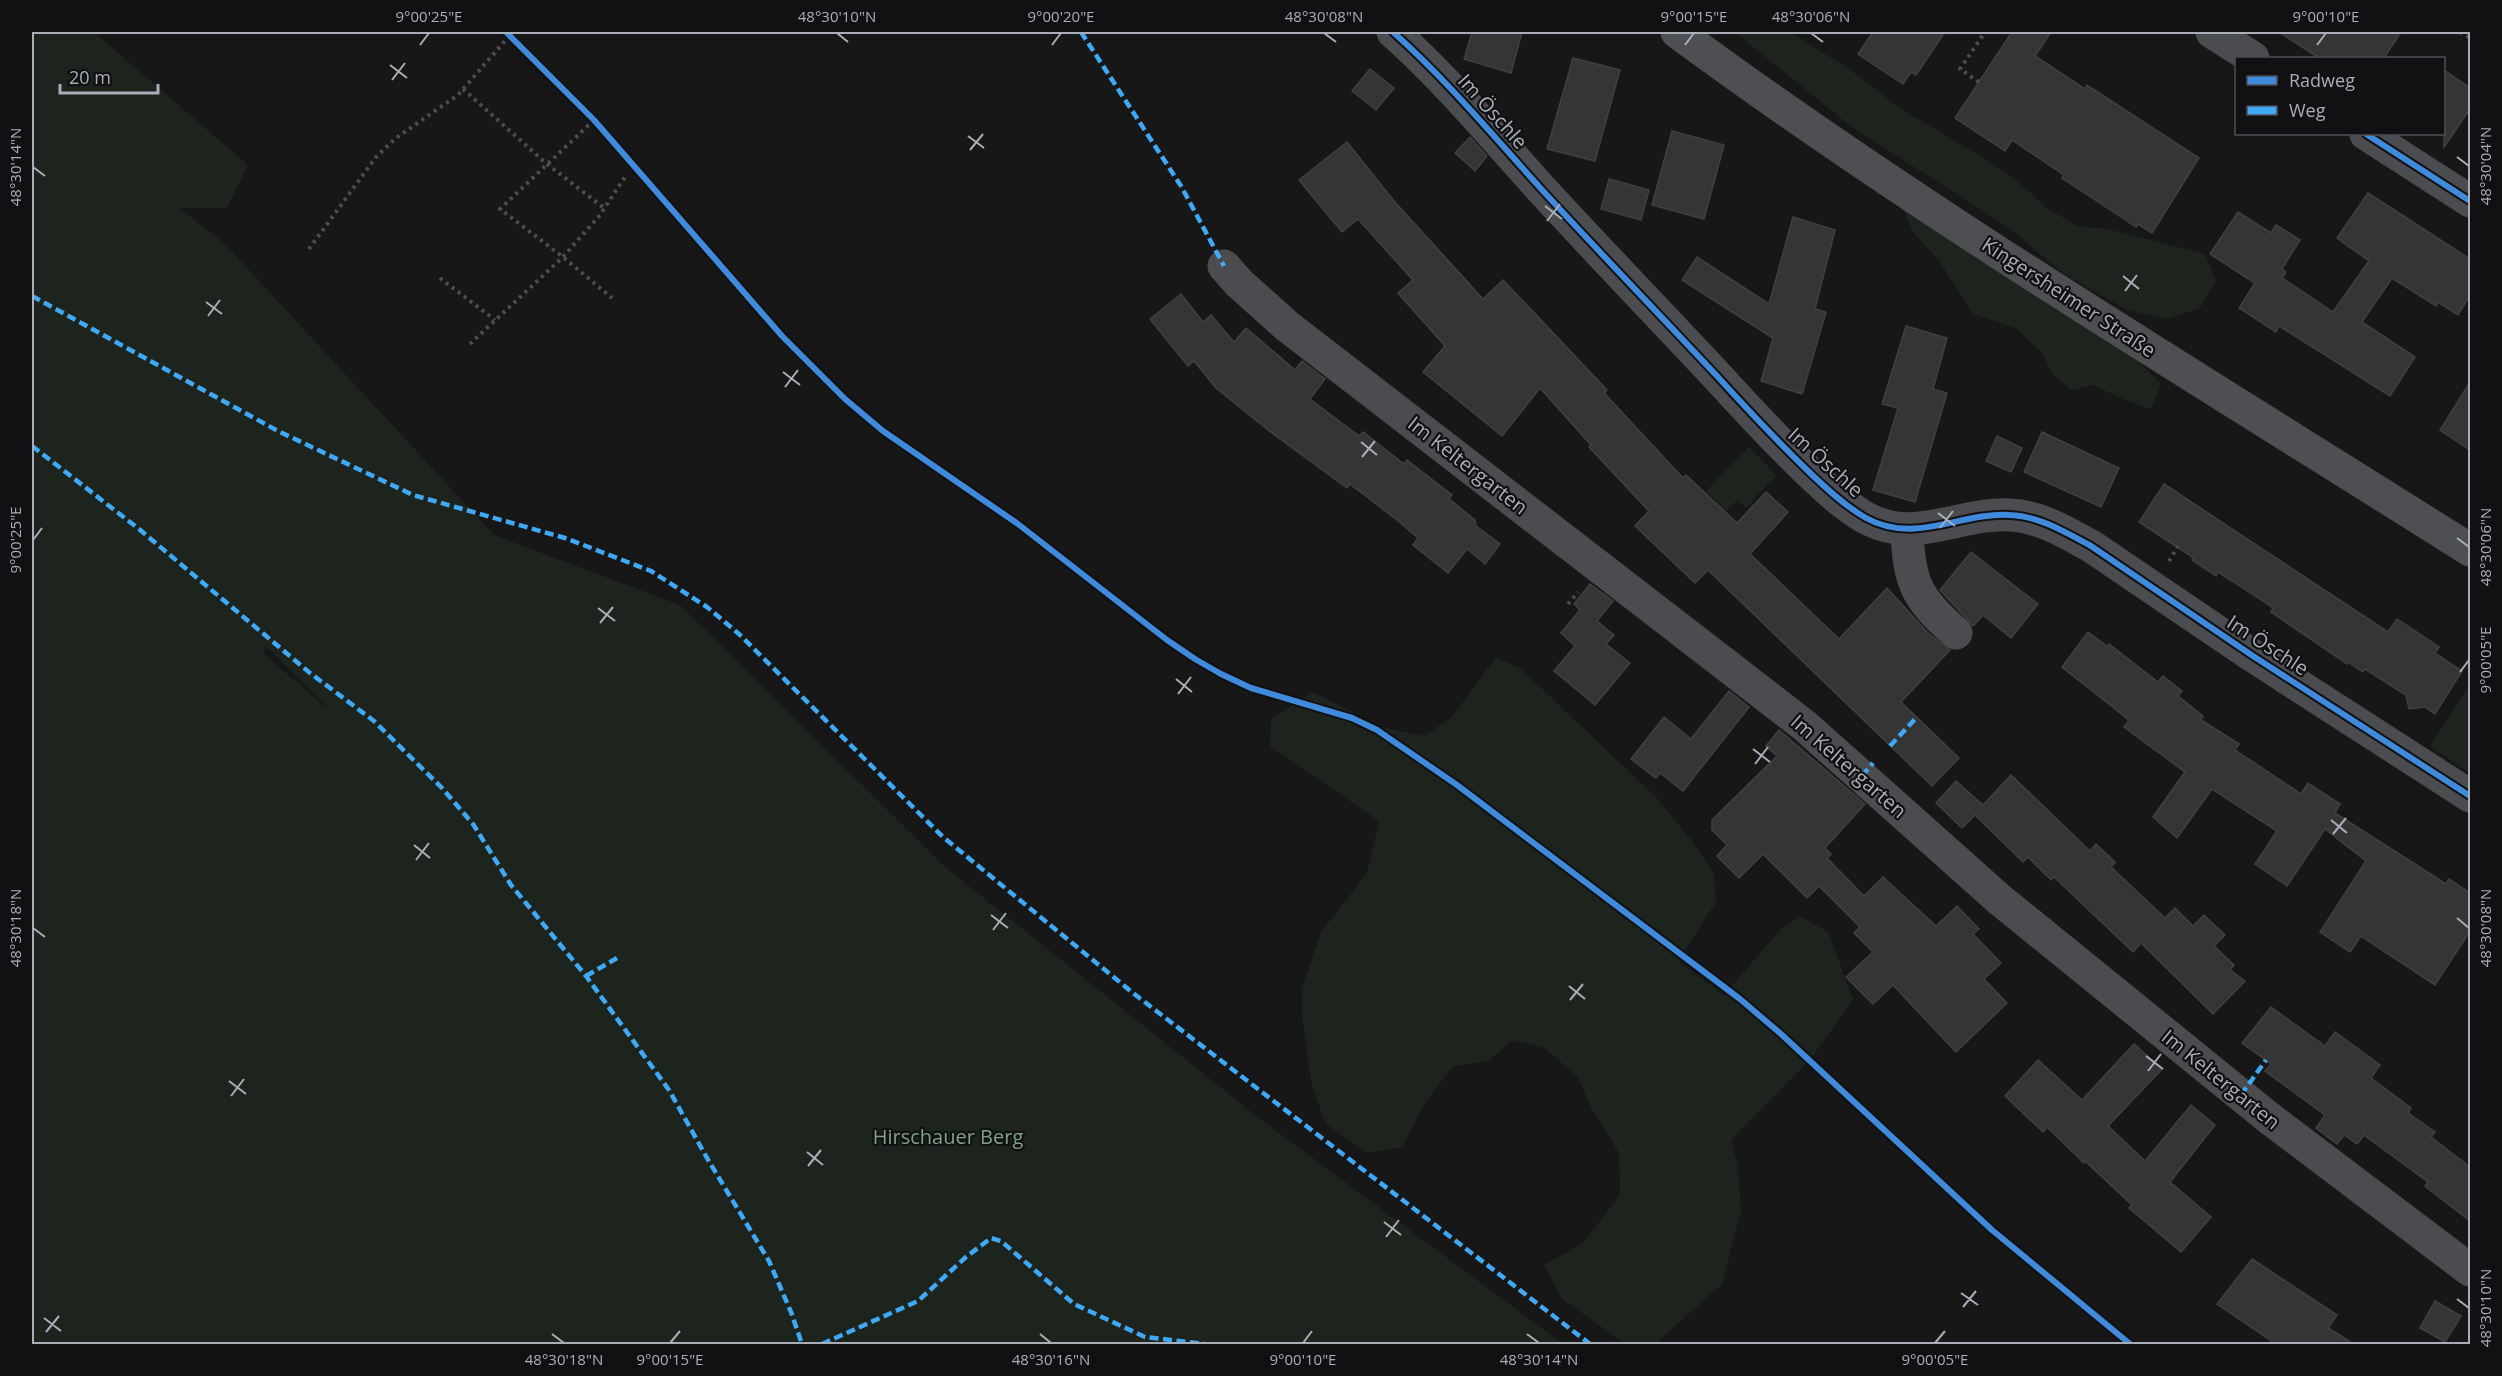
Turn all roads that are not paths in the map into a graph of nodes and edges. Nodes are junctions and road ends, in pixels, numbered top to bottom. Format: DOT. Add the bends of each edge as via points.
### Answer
graph roads {
  1 [pos="1393,32"];
  2 [pos="1677,32"];
  3 [pos="2212,32"];
  4 [pos="2251,57"];
  5 [pos="2368,135"];
  6 [pos="2470,201"];
  7 [pos="1224,266"];
  8 [pos="1906,530"];
  9 [pos="2470,550"];
  10 [pos="1956,633"];
  11 [pos="2470,796"];
  12 [pos="2470,1270"];
  1 -- 8 [label="street, Im Öschle" via="1436,73 1593,246 1804,467 1866,518"];
  2 -- 9 [label="main road, Kingersheimer Straße" via="1831,141 2050,286"];
  3 -- 4 [label="street"];
  5 -- 6 [label="street"];
  7 -- 12 [label="street, Im Keltergarten" via="1287,326 1806,726 1991,892 2177,1044"];
  8 -- 10 [label="street" via="1908,562 1915,587 1929,610"];
  8 -- 11 [label="street, Im Öschle" via="2010,514 2062,530"];
}
